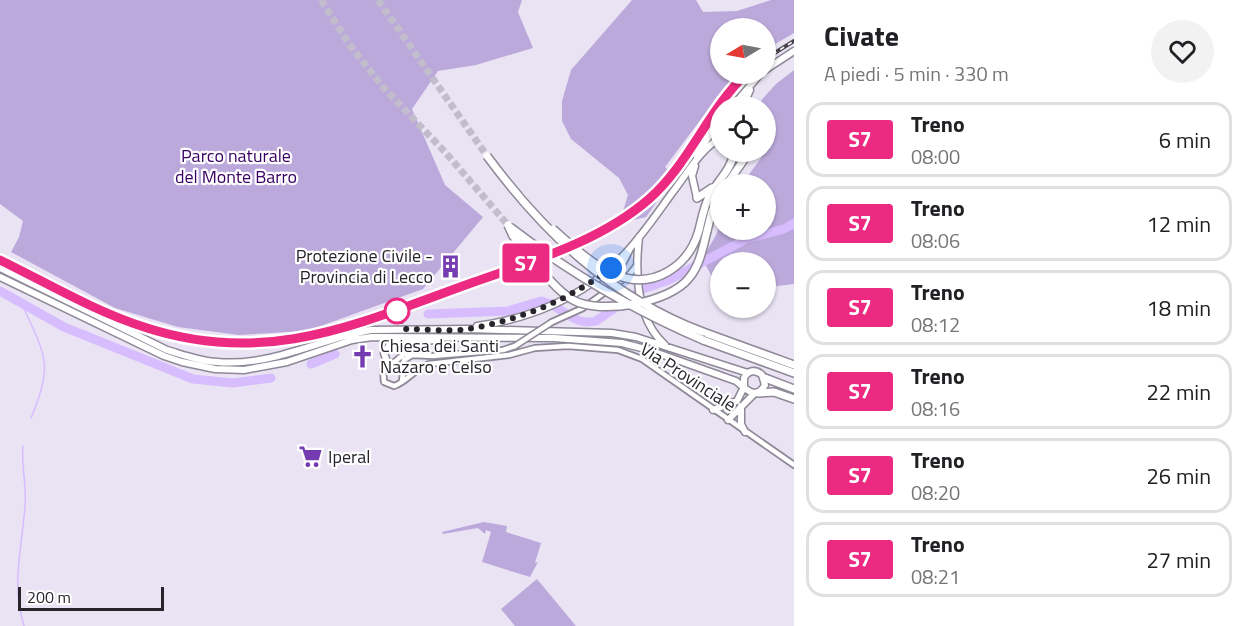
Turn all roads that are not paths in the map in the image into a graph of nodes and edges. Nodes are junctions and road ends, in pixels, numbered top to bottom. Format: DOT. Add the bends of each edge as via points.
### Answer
graph roads {
  1 [pos="794,51"];
  2 [pos="776,63"];
  3 [pos="752,84"];
  4 [pos="741,96"];
  5 [pos="710,135"];
  6 [pos="710,145"];
  7 [pos="706,148"];
  8 [pos="487,156"];
  9 [pos="710,190"];
  10 [pos="710,196"];
  11 [pos="697,198"];
  12 [pos="523,203"];
  13 [pos="655,215"];
  14 [pos="710,215"];
  15 [pos="703,231"];
  16 [pos="640,236"];
  17 [pos="632,245"];
  18 [pos="0,268"];
  19 [pos="638,268"];
  20 [pos="0,277"];
  21 [pos="610,287"];
  22 [pos="468,329"];
  23 [pos="476,338"];
  24 [pos="668,347"];
  25 [pos="419,355"];
  26 [pos="390,365"];
  27 [pos="794,365"];
  28 [pos="403,371"];
  29 [pos="414,372"];
  30 [pos="748,373"];
  31 [pos="794,373"];
  32 [pos="765,378"];
  33 [pos="402,381"];
  34 [pos="744,387"];
  35 [pos="794,389"];
  36 [pos="756,393"];
  37 [pos="794,399"];
  38 [pos="731,405"];
  39 [pos="741,406"];
  40 [pos="713,410"];
  41 [pos="728,420"];
  42 [pos="745,432"];
  43 [pos="794,465"];
  1 -- 2 [label="main road"];
  3 -- 4 [label="main road"];
  5 -- 13 [label="main road"];
  6 -- 7 [label="main road"];
  7 -- 11 [label="main road" via="693,171"];
  7 -- 13 [label="main road"];
  8 -- 12 [label="highway, bridge"];
  9 -- 11 [label="highway"];
  10 -- 15 [label="highway"];
  12 -- 15 [label="highway, bridge" via="604,268 630,279 653,278 676,267"];
  12 -- 27 [label="highway, bridge" via="580,260 652,310"];
  13 -- 16 [label="main road"];
  14 -- 15 [label="highway"];
  15 -- 31 [label="highway, bridge" via="694,271 679,288 662,297 598,307 567,296 513,237 508,225 575,274 640,311 703,340"];
  16 -- 17 [label="main road"];
  16 -- 19 [label="main road"];
  17 -- 21 [label="street"];
  17 -- 22 [label="main road" via="611,268 555,304"];
  18 -- 22 [label="main road" via="167,350 217,362 261,360 371,330"];
  19 -- 21 [label="street"];
  19 -- 24 [label="main road, bridge" via="646,319 655,336"];
  20 -- 23 [label="main road" via="164,356 215,369 266,368 372,337"];
  21 -- 25 [label="street, bridge" via="588,305 562,316 515,346"];
  22 -- 24 [label="main road" via="612,333"];
  23 -- 26 [label="main road" via="392,343 384,352"];
  23 -- 34 [label="main road" via="622,343"];
  24 -- 30 [label="main road"];
  25 -- 26 [label="street" via="405,353"];
  25 -- 28 [label="street" via="406,357"];
  26 -- 28 [label="street"];
  26 -- 33 [label="street" via="382,373 385,383 394,386"];
  28 -- 29 [label="street, Via Provinciale"];
  28 -- 33 [label="street"];
  29 -- 33 [label="street, Via Provinciale"];
  29 -- 40 [label="street, Via Provinciale" via="429,364 536,348 618,350 642,359"];
  30 -- 32 [label="main road" via="756,371"];
  30 -- 34 [label="main road"];
  32 -- 35 [label="highway"];
  32 -- 36 [label="main road" via="765,385"];
  34 -- 36 [label="main road"];
  34 -- 38 [label="main road"];
  36 -- 37 [label="highway" via="774,392"];
  36 -- 39 [label="main road"];
  38 -- 40 [label="main road"];
  38 -- 41 [label="main road"];
  39 -- 41 [label="main road"];
  39 -- 42 [label="main road"];
  40 -- 41 [label="street, Via Provinciale"];
  41 -- 42 [label="street, Via Provinciale"];
  42 -- 43 [label="street, Via Provinciale"];
}
